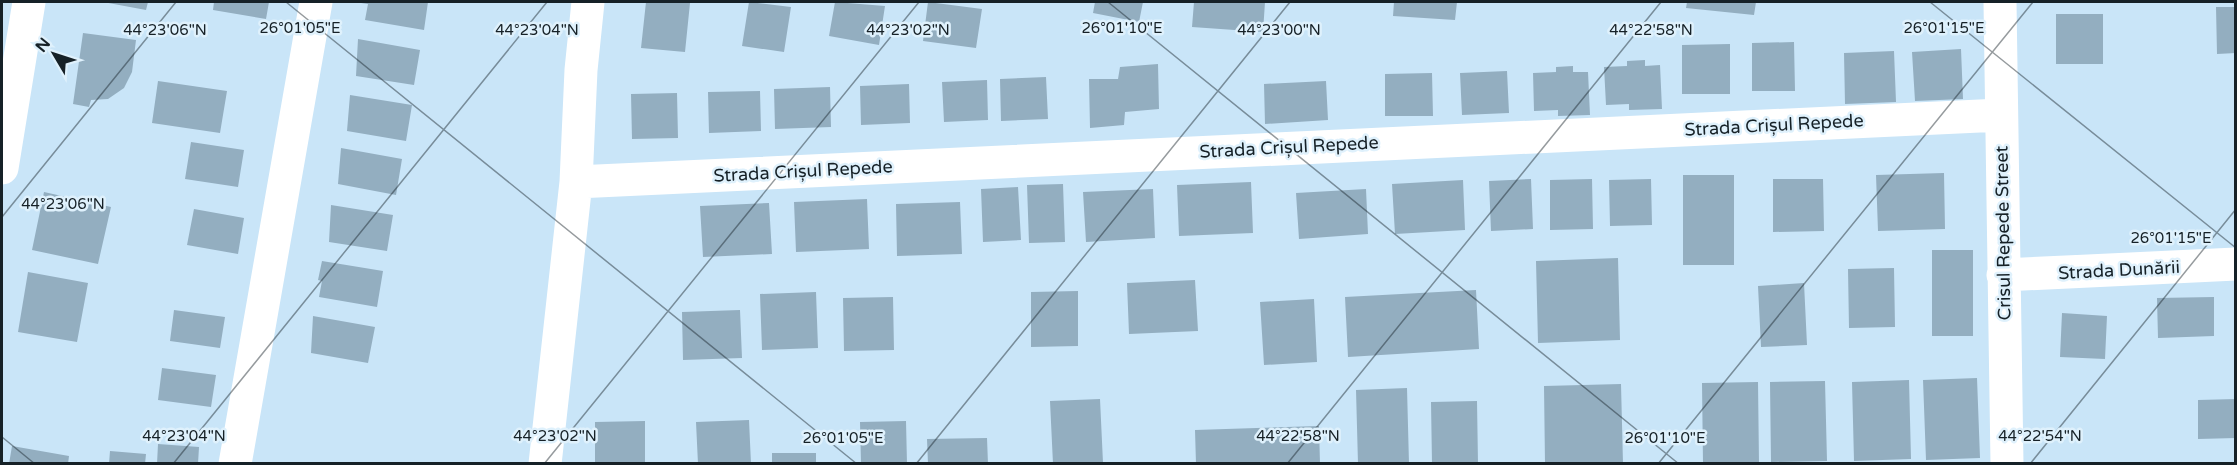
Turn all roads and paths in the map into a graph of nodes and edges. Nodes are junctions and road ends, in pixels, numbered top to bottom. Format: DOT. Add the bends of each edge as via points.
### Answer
graph roads {
  1 [pos="29,2"];
  2 [pos="316,2"];
  3 [pos="588,2"];
  4 [pos="2000,2"];
  5 [pos="9,77"];
  6 [pos="2001,115"];
  7 [pos="2,168"];
  8 [pos="576,182"];
  9 [pos="2235,264"];
  10 [pos="2003,275"];
  11 [pos="235,464"];
  12 [pos="545,464"];
  13 [pos="2007,464"];
  1 -- 5 [label="street"];
  2 -- 11 [label="street"];
  3 -- 8 [label="street"];
  4 -- 6 [label="street, Crisul Repede Street"];
  5 -- 7 [label="street"];
  6 -- 8 [label="street, Strada Crișul Repede"];
  6 -- 10 [label="street, Crisul Repede Street"];
  8 -- 12 [label="street"];
  9 -- 10 [label="street, Strada Dunării"];
  10 -- 13 [label="street, Crisul Repede Street"];
}
